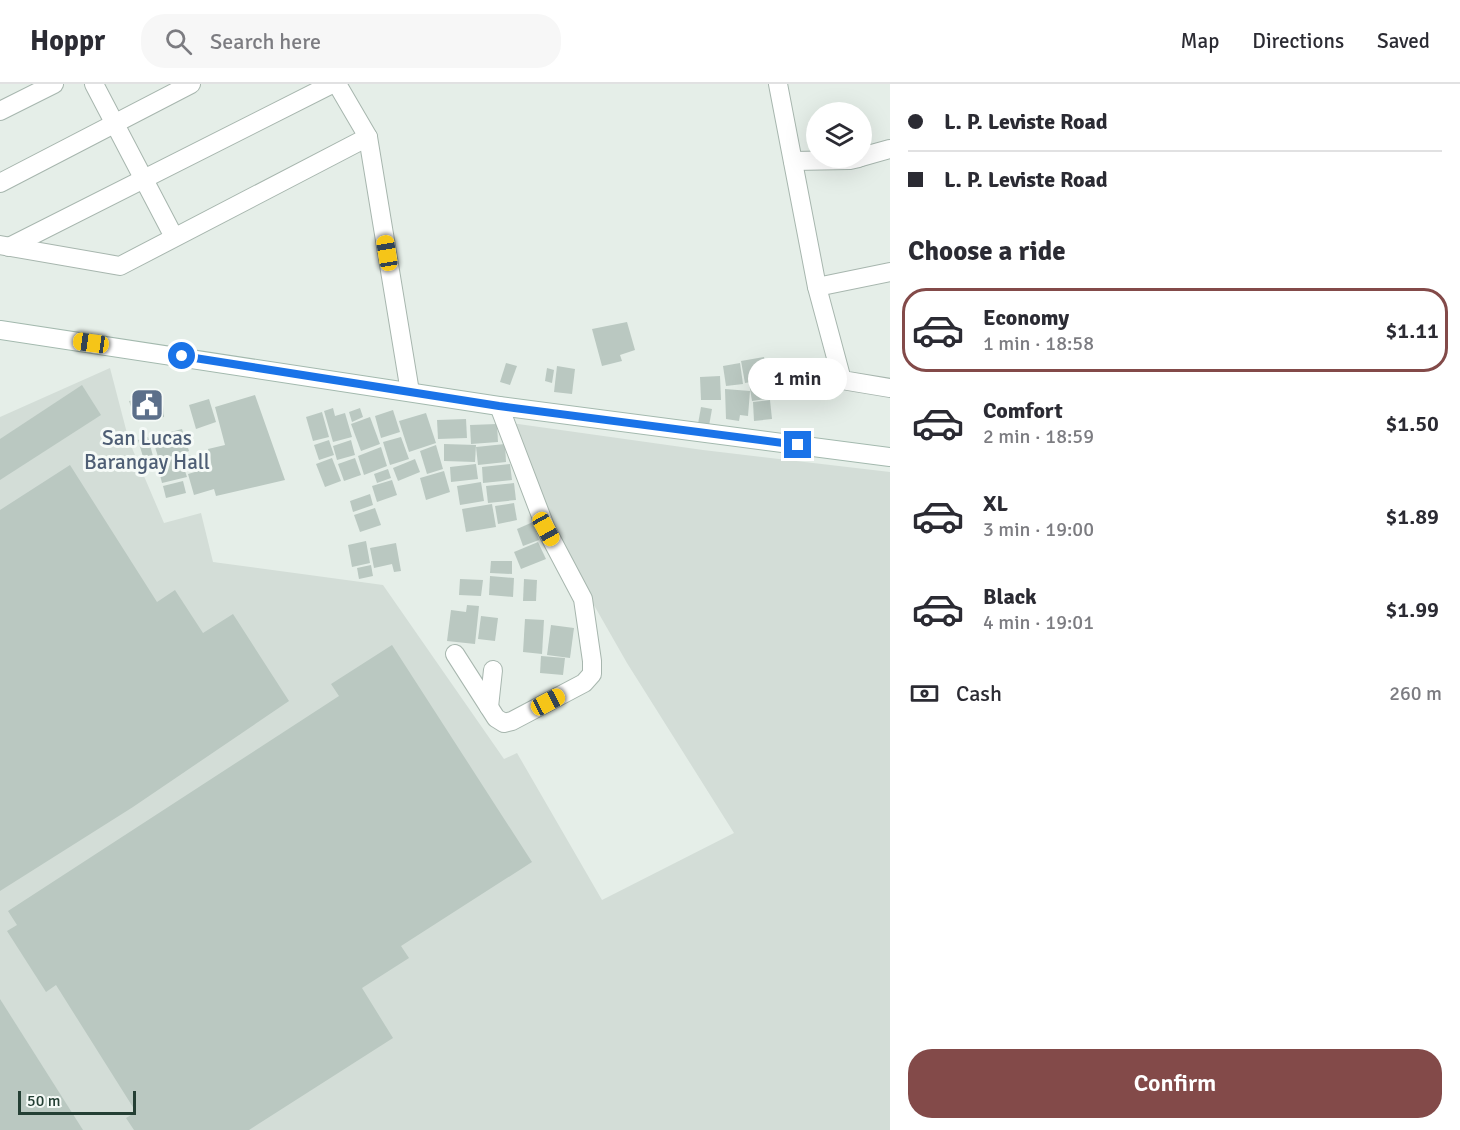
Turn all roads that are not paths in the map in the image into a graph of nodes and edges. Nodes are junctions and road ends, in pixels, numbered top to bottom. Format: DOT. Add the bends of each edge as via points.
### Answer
graph roads {
  1 [pos="54,84"];
  2 [pos="94,84"];
  3 [pos="191,84"];
  4 [pos="332,84"];
  5 [pos="337,84"];
  6 [pos="778,84"];
  7 [pos="0,111"];
  8 [pos="115,124"];
  9 [pos="368,137"];
  10 [pos="890,149"];
  11 [pos="872,154"];
  12 [pos="792,161"];
  13 [pos="806,161"];
  14 [pos="144,179"];
  15 [pos="0,183"];
  16 [pos="174,237"];
  17 [pos="4,246"];
  18 [pos="890,273"];
  19 [pos="817,287"];
  20 [pos="0,330"];
  21 [pos="890,388"];
  22 [pos="410,392"];
  23 [pos="499,406"];
  24 [pos="890,457"];
  25 [pos="455,654"];
  26 [pos="493,670"];
  27 [pos="489,707"];
  1 -- 7 [label="street"];
  2 -- 8 [label="street"];
  3 -- 8 [label="street"];
  4 -- 14 [label="street"];
  5 -- 9 [label="street"];
  6 -- 12 [label="street"];
  8 -- 14 [label="street"];
  8 -- 15 [label="street"];
  9 -- 16 [label="street"];
  9 -- 22 [label="street"];
  10 -- 11 [label="street"];
  12 -- 13 [label="street"];
  12 -- 19 [label="street"];
  14 -- 16 [label="street"];
  14 -- 17 [label="street"];
  16 -- 17 [label="street" via="120,266"];
  18 -- 19 [label="street"];
  19 -- 21 [label="street" via="842,380"];
  20 -- 22 [label="street"];
  22 -- 23 [label="street"];
  23 -- 24 [label="street"];
  23 -- 27 [label="street" via="546,529 583,599 593,668 588,680 512,721 500,721"];
  25 -- 27 [label="street"];
  26 -- 27 [label="street"];
}
